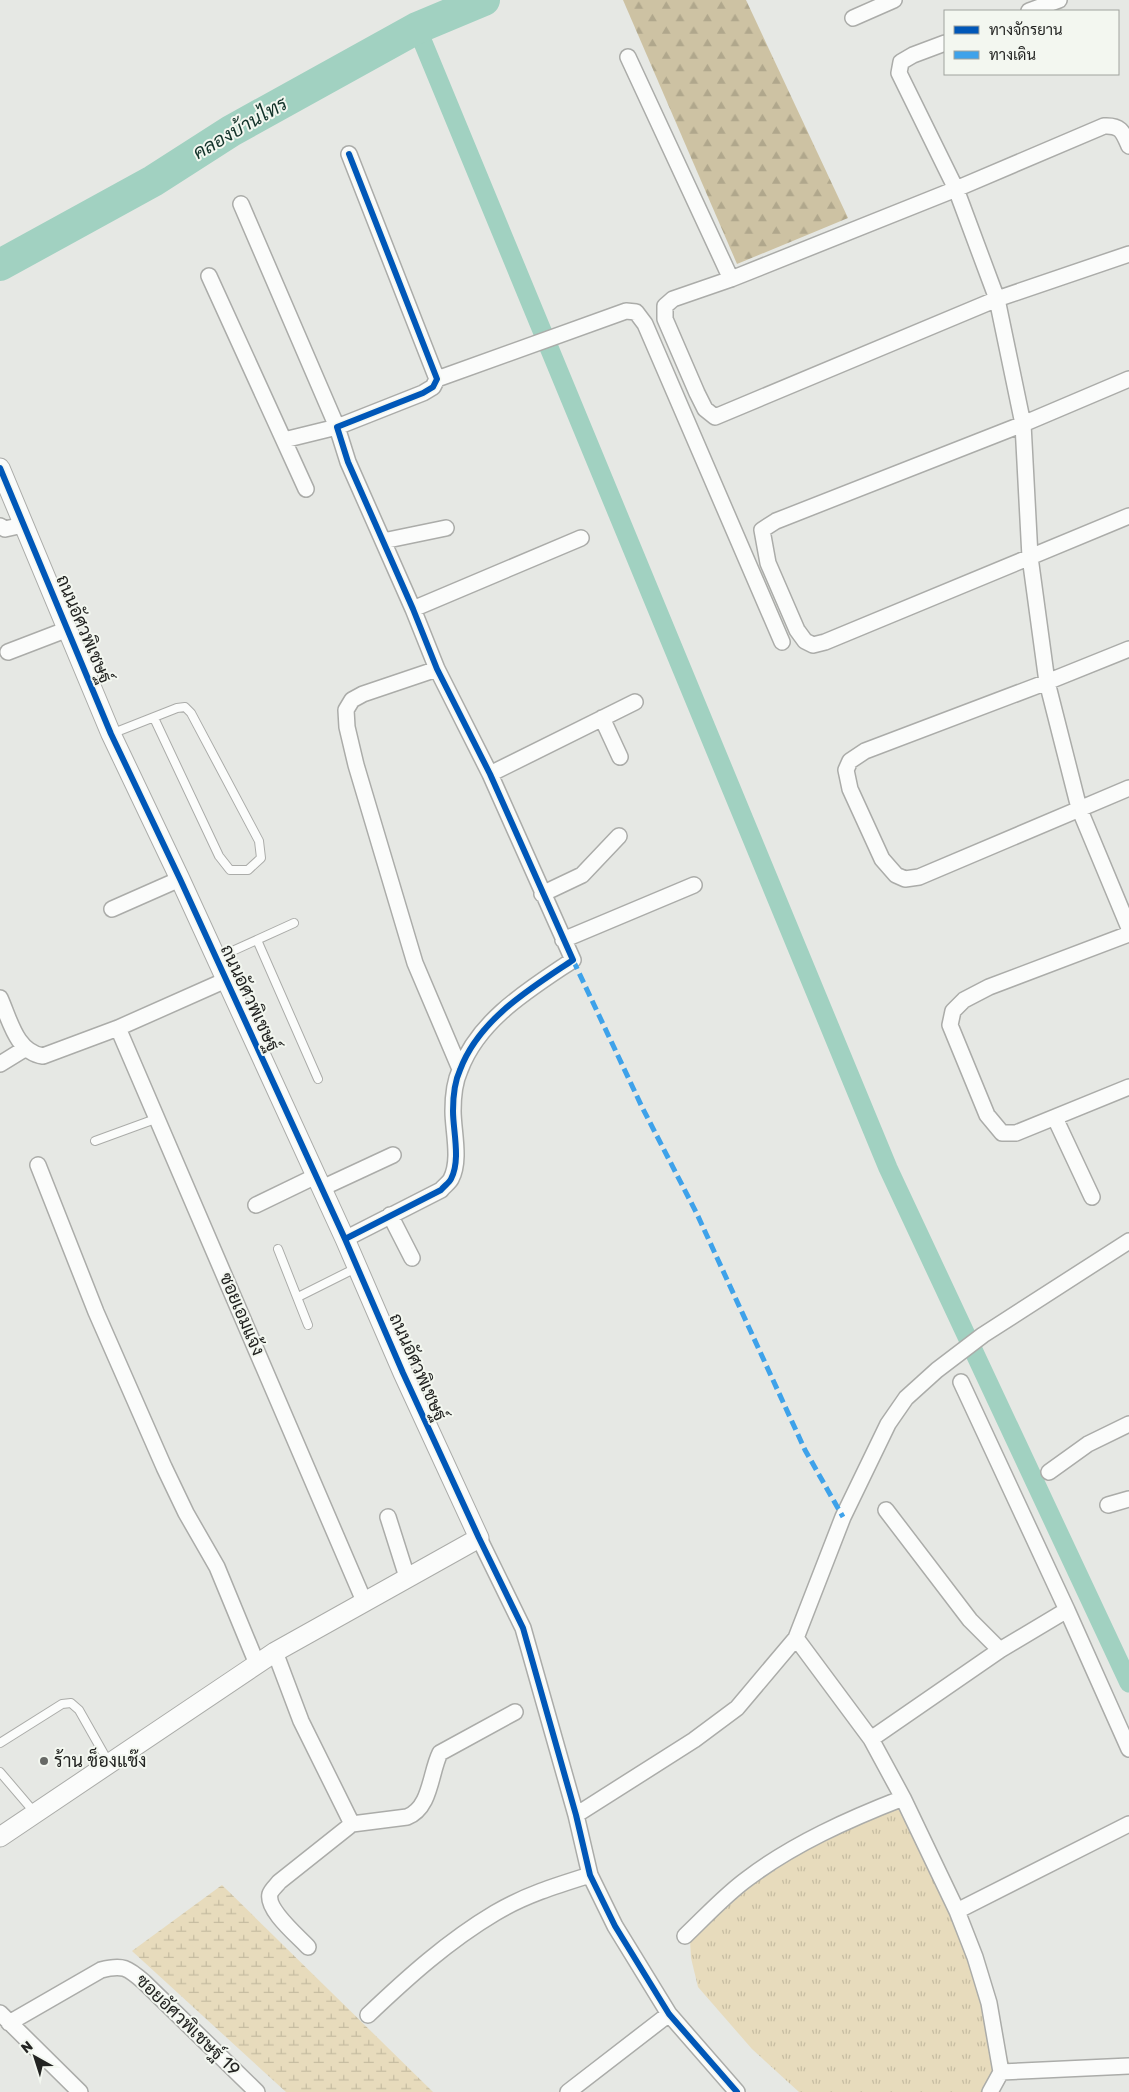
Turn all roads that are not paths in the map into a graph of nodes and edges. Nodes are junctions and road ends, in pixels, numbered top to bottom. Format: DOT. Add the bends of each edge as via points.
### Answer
graph roads {
  1 [pos="894,0"];
  2 [pos="1059,0"];
  3 [pos="1032,10"];
  4 [pos="854,18"];
  5 [pos="944,43"];
  6 [pos="628,57"];
  7 [pos="1129,146"];
  8 [pos="348,154"];
  9 [pos="956,189"];
  10 [pos="241,204"];
  11 [pos="1129,254"];
  12 [pos="209,276"];
  13 [pos="731,279"];
  14 [pos="997,299"];
  15 [pos="437,379"];
  16 [pos="1129,379"];
  17 [pos="1023,424"];
  18 [pos="337,427"];
  19 [pos="284,440"];
  20 [pos="0,468"];
  21 [pos="306,489"];
  22 [pos="1129,516"];
  23 [pos="24,525"];
  24 [pos="0,526"];
  25 [pos="446,528"];
  26 [pos="581,538"];
  27 [pos="383,541"];
  28 [pos="1030,557"];
  29 [pos="413,609"];
  30 [pos="68,629"];
  31 [pos="782,642"];
  32 [pos="1129,649"];
  33 [pos="8,652"];
  34 [pos="437,669"];
  35 [pos="1047,682"];
  36 [pos="635,702"];
  37 [pos="154,718"];
  38 [pos="602,718"];
  39 [pos="111,734"];
  40 [pos="620,756"];
  41 [pos="490,774"];
  42 [pos="1129,788"];
  43 [pos="1078,808"];
  44 [pos="619,836"];
  45 [pos="180,879"];
  46 [pos="694,885"];
  47 [pos="542,894"];
  48 [pos="112,909"];
  49 [pos="294,923"];
  50 [pos="1128,926"];
  51 [pos="256,940"];
  52 [pos="563,940"];
  53 [pos="215,958"];
  54 [pos="226,980"];
  55 [pos="0,998"];
  56 [pos="118,1028"];
  57 [pos="26,1048"];
  58 [pos="0,1064"];
  59 [pos="460,1069"];
  60 [pos="318,1080"];
  61 [pos="1129,1087"];
  62 [pos="158,1118"];
  63 [pos="1055,1118"];
  64 [pos="95,1142"];
  65 [pos="394,1155"];
  66 [pos="38,1165"];
  67 [pos="319,1182"];
  68 [pos="1092,1197"];
  69 [pos="256,1205"];
  70 [pos="390,1215"];
  71 [pos="345,1239"];
  72 [pos="1129,1241"];
  73 [pos="278,1249"];
  74 [pos="412,1258"];
  75 [pos="358,1267"];
  76 [pos="298,1297"];
  77 [pos="308,1325"];
  78 [pos="961,1382"];
  79 [pos="1129,1424"];
  80 [pos="1049,1472"];
  81 [pos="1129,1499"];
  82 [pos="1108,1506"];
  83 [pos="886,1510"];
  84 [pos="388,1517"];
  85 [pos="479,1538"];
  86 [pos="407,1577"];
  87 [pos="364,1601"];
  88 [pos="1067,1610"];
  89 [pos="796,1638"];
  90 [pos="1000,1650"];
  91 [pos="275,1652"];
  92 [pos="258,1664"];
  93 [pos="515,1712"];
  94 [pos="871,1739"];
  95 [pos="0,1743"];
  96 [pos="1129,1749"];
  97 [pos="110,1764"];
  98 [pos="0,1772"];
  99 [pos="903,1798"];
  100 [pos="35,1813"];
  101 [pos="576,1815"];
  102 [pos="352,1824"];
  103 [pos="1129,1824"];
  104 [pos="0,1837"];
  105 [pos="590,1875"];
  106 [pos="957,1911"];
  107 [pos="685,1936"];
  108 [pos="308,1947"];
  109 [pos="669,2014"];
  110 [pos="368,2015"];
  111 [pos="5,2018"];
  112 [pos="1129,2066"];
  113 [pos="1001,2072"];
  114 [pos="80,2092"];
  115 [pos="256,2092"];
  116 [pos="568,2092"];
  117 [pos="737,2092"];
  118 [pos="990,2092"];
  1 -- 4 [label="street"];
  2 -- 3 [label="street"];
  5 -- 9 [label="street" via="901,62 899,73"];
  6 -- 13 [label="street"];
  7 -- 9 [label="street" via="1123,131 1114,125 1104,126"];
  8 -- 15 [label="street"];
  9 -- 13 [label="street"];
  9 -- 14 [label="street"];
  10 -- 18 [label="street"];
  11 -- 14 [label="street"];
  12 -- 19 [label="street"];
  13 -- 14 [label="street" via="673,299 665,306 665,319 697,394 715,417"];
  14 -- 17 [label="street"];
  15 -- 18 [label="street" via="433,387 424,393"];
  15 -- 31 [label="street" via="626,311 636,312 645,324"];
  16 -- 17 [label="street"];
  17 -- 28 [label="street"];
  17 -- 28 [label="street" via="776,521 762,530 768,563 797,630 804,641 813,645"];
  18 -- 19 [label="street"];
  18 -- 27 [label="street" via="348,462"];
  19 -- 21 [label="street"];
  20 -- 23 [label="street, ถนนอัศวพิเชษฐ์"];
  22 -- 28 [label="street"];
  23 -- 24 [label="street" via="5,529"];
  23 -- 30 [label="street, ถนนอัศวพิเชษฐ์"];
  25 -- 27 [label="street"];
  26 -- 29 [label="street"];
  27 -- 29 [label="street"];
  28 -- 35 [label="street"];
  29 -- 34 [label="street"];
  30 -- 33 [label="street"];
  30 -- 39 [label="street, ถนนอัศวพิเชษฐ์"];
  32 -- 35 [label="street"];
  34 -- 41 [label="street"];
  34 -- 59 [label="street" via="363,694 352,700 346,710 356,765 415,963"];
  35 -- 43 [label="street"];
  35 -- 43 [label="street" via="865,751 850,761 846,770 850,789 882,859 896,875 905,879 919,876"];
  36 -- 38 [label="street"];
  37 -- 37 [label="lane" via="177,708 185,707 191,713 259,841 260,858 248,870 230,870 219,856"];
  37 -- 39 [label="lane"];
  38 -- 40 [label="street"];
  38 -- 41 [label="street"];
  39 -- 45 [label="street, ถนนอัศวพิเชษฐ์"];
  41 -- 47 [label="street"];
  42 -- 43 [label="street"];
  43 -- 50 [label="street"];
  44 -- 47 [label="street" via="582,875"];
  45 -- 48 [label="street"];
  45 -- 53 [label="street, ถนนอัศวพิเชษฐ์"];
  46 -- 52 [label="street"];
  47 -- 52 [label="street"];
  49 -- 51 [label="lane"];
  50 -- 63 [label="street" via="989,987 964,1000 953,1011 950,1025 987,1115 996,1128 1002,1133 1016,1132"];
  51 -- 53 [label="lane"];
  51 -- 60 [label="lane"];
  52 -- 59 [label="street" via="573,960 537,984 487,1025"];
  53 -- 54 [label="street, ถนนอัศวพิเชษฐ์"];
  54 -- 56 [label="street"];
  54 -- 67 [label="street, ถนนอัศวพิเชษฐ์"];
  55 -- 57 [label="street" via="19,1043"];
  56 -- 57 [label="street" via="43,1056 33,1055"];
  56 -- 62 [label="street, ซอยเอมแจ้ง"];
  57 -- 58 [label="street"];
  59 -- 70 [label="street" via="454,1094 456,1156 451,1180 441,1190"];
  61 -- 63 [label="street"];
  62 -- 64 [label="lane"];
  62 -- 87 [label="street, ซอยเอมแจ้ง"];
  63 -- 68 [label="street"];
  65 -- 67 [label="street"];
  66 -- 92 [label="street" via="96,1312 164,1467 217,1567"];
  67 -- 69 [label="street"];
  67 -- 71 [label="street, ถนนอัศวพิเชษฐ์"];
  70 -- 71 [label="street"];
  70 -- 74 [label="street"];
  71 -- 75 [label="street, ถนนอัศวพิเชษฐ์"];
  72 -- 89 [label="street" via="983,1335 906,1398 888,1424 842,1518"];
  73 -- 76 [label="lane"];
  75 -- 76 [label="lane"];
  75 -- 85 [label="street, ถนนอัศวพิเชษฐ์"];
  76 -- 77 [label="lane"];
  78 -- 88 [label="street"];
  79 -- 80 [label="street" via="1088,1444"];
  81 -- 82 [label="street"];
  83 -- 90 [label="street" via="970,1620"];
  84 -- 86 [label="street"];
  85 -- 86 [label="street"];
  85 -- 101 [label="street" via="523,1628"];
  86 -- 87 [label="street"];
  87 -- 91 [label="street"];
  88 -- 90 [label="street"];
  88 -- 96 [label="street"];
  89 -- 94 [label="street"];
  89 -- 101 [label="street" via="738,1708"];
  90 -- 94 [label="street"];
  91 -- 92 [label="street"];
  91 -- 102 [label="street" via="301,1722"];
  92 -- 97 [label="street"];
  93 -- 102 [label="street" via="440,1754 416,1814"];
  94 -- 99 [label="street"];
  95 -- 97 [label="lane" via="62,1704 71,1703 79,1710"];
  97 -- 100 [label="street"];
  98 -- 100 [label="lane"];
  99 -- 106 [label="street"];
  99 -- 107 [label="street" via="793,1848 746,1879"];
  100 -- 104 [label="street"];
  101 -- 105 [label="street"];
  102 -- 108 [label="street" via="279,1882 270,1893 275,1912"];
  103 -- 106 [label="street"];
  105 -- 109 [label="street" via="615,1926"];
  105 -- 110 [label="street" via="549,1888 496,1912 411,1974"];
  106 -- 113 [label="street" via="989,2003"];
  109 -- 116 [label="street"];
  109 -- 117 [label="street"];
  111 -- 114 [label="street, ซอยอัศวพิเชษฐ์ 19"];
  111 -- 115 [label="street, ซอยอัศวพิเชษฐ์ 19" via="101,1970 116,1966 130,1970"];
  112 -- 113 [label="street"];
  113 -- 118 [label="street"];
}
